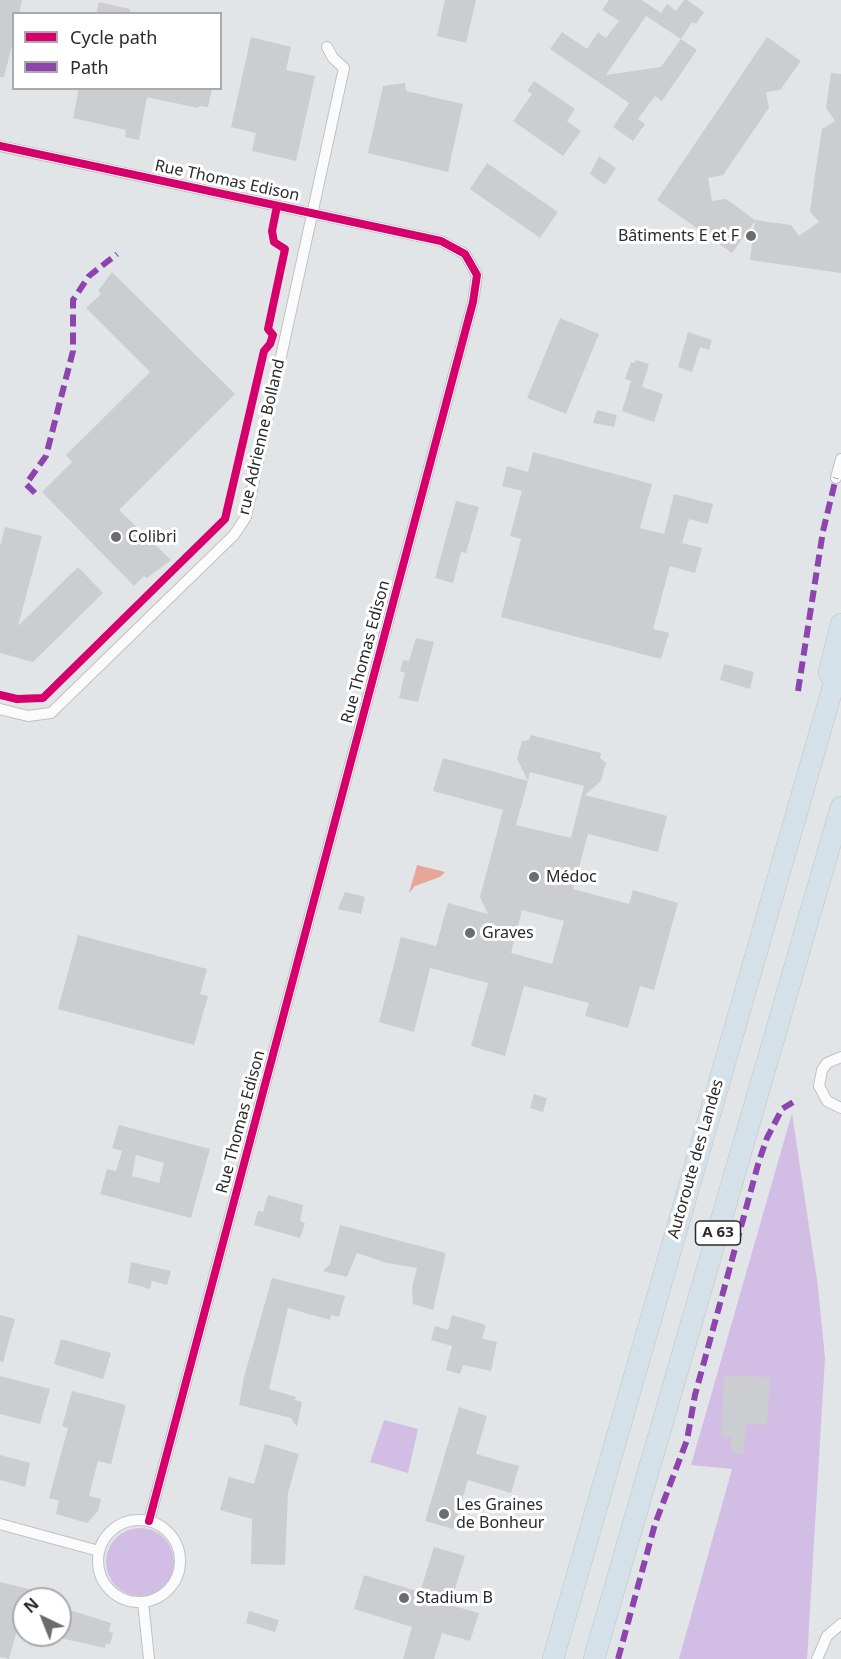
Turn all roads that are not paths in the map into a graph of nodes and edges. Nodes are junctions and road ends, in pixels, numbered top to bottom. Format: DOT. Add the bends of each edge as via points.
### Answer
graph roads {
  1 [pos="327,47"];
  2 [pos="0,146"];
  3 [pos="312,213"];
  4 [pos="841,459"];
  5 [pos="836,478"];
  6 [pos="841,624"];
  7 [pos="841,659"];
  8 [pos="0,709"];
  9 [pos="812,761"];
  10 [pos="841,807"];
  11 [pos="841,1057"];
  12 [pos="841,1108"];
  13 [pos="149,1521"];
  14 [pos="0,1524"];
  15 [pos="99,1551"];
  16 [pos="142,1602"];
  17 [pos="841,1624"];
  18 [pos="149,1659"];
  19 [pos="553,1659"];
  20 [pos="594,1659"];
  21 [pos="817,1659"];
  1 -- 3 [label="street, Rue Thomas Edison" via="344,68"];
  2 -- 3 [label="street, Rue Thomas Edison"];
  3 -- 8 [label="street, rue Adrienne Bolland" via="246,517 234,535 51,713 28,716"];
  3 -- 13 [label="street, Rue Thomas Edison" via="441,241 465,254 477,275 473,302"];
  4 -- 5 [label="street"];
  6 -- 9 [label="highway"];
  7 -- 9 [label="highway, Autoroute des Landes / A 63"];
  9 -- 19 [label="highway, Autoroute des Landes / A 63"];
  10 -- 20 [label="highway, A 63"];
  11 -- 12 [label="street" via="827,1063 819,1086 827,1101"];
  13 -- 15 [label="street" via="133,1520 118,1526 106,1536"];
  13 -- 16 [label="street" via="164,1528 175,1540 179,1572 165,1593"];
  14 -- 15 [label="street"];
  15 -- 16 [label="street" via="99,1570 107,1587 122,1598"];
  16 -- 18 [label="street"];
  17 -- 21 [label="street" via="822,1644"];
}
